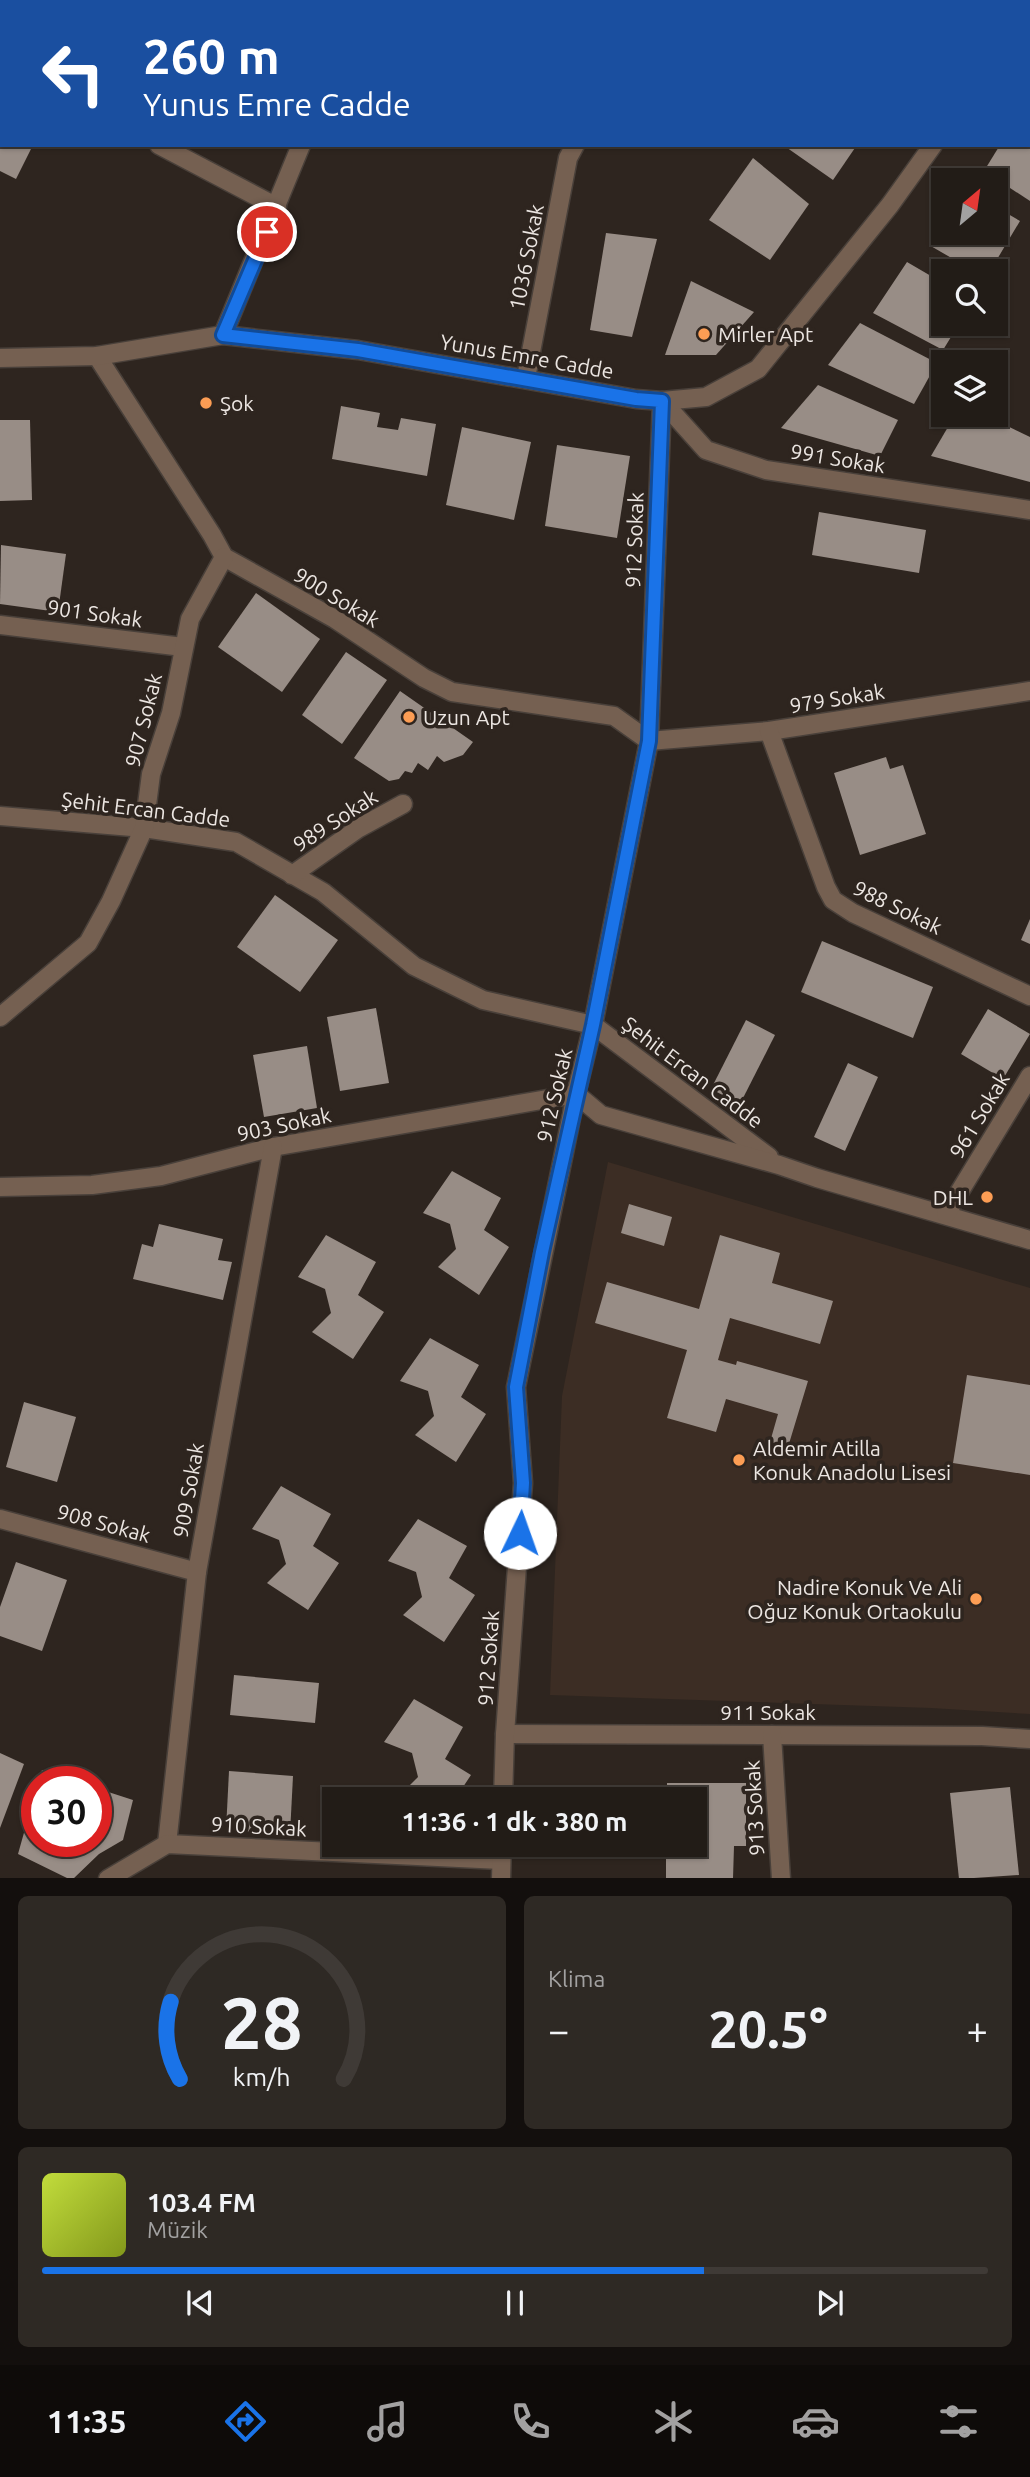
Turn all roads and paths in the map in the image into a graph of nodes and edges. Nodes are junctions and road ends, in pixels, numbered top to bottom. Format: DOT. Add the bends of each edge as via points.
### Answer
graph roads {
  1 [pos="163,147"];
  2 [pos="300,147"];
  3 [pos="574,147"];
  4 [pos="932,147"];
  5 [pos="277,206"];
  6 [pos="223,335"];
  7 [pos="97,356"];
  8 [pos="0,358"];
  9 [pos="526,378"];
  10 [pos="662,401"];
  11 [pos="1030,510"];
  12 [pos="224,557"];
  13 [pos="0,625"];
  14 [pos="183,646"];
  15 [pos="1030,691"];
  16 [pos="769,731"];
  17 [pos="649,741"];
  18 [pos="403,804"];
  19 [pos="0,816"];
  20 [pos="144,828"];
  21 [pos="292,875"];
  22 [pos="1030,996"];
  23 [pos="0,1017"];
  24 [pos="593,1025"];
  25 [pos="1030,1076"];
  26 [pos="576,1094"];
  27 [pos="273,1147"];
  28 [pos="779,1165"];
  29 [pos="0,1187"];
  30 [pos="946,1214"];
  31 [pos="1030,1240"];
  32 [pos="0,1519"];
  33 [pos="197,1572"];
  34 [pos="505,1734"];
  35 [pos="772,1735"];
  36 [pos="1030,1739"];
  37 [pos="503,1787"];
  38 [pos="167,1844"];
  39 [pos="501,1861"];
  40 [pos="108,1878"];
  41 [pos="781,1878"];
  1 -- 5 [label="street"];
  2 -- 5 [label="street"];
  3 -- 9 [label="street, 1036 Sokak" via="568,158"];
  4 -- 10 [label="street, Yunus Emre Cadde" via="758,369 706,397"];
  5 -- 6 [label="street"];
  6 -- 7 [label="street, Yunus Emre Cadde"];
  6 -- 9 [label="street, Yunus Emre Cadde" via="358,350"];
  7 -- 8 [label="street, Yunus Emre Cadde"];
  7 -- 12 [label="street"];
  9 -- 10 [label="street, Yunus Emre Cadde"];
  10 -- 11 [label="street, 991 Sokak" via="706,450 766,470"];
  10 -- 17 [label="street, 912 Sokak"];
  12 -- 14 [label="street, 907 Sokak" via="190,620"];
  12 -- 17 [label="street, 900 Sokak" via="452,692 614,716"];
  13 -- 14 [label="street, 901 Sokak"];
  14 -- 20 [label="street, 907 Sokak" via="171,713 151,774"];
  15 -- 16 [label="street, 979 Sokak"];
  16 -- 17 [label="street, 979 Sokak"];
  16 -- 22 [label="street, 988 Sokak" via="833,900"];
  17 -- 24 [label="street, 912 Sokak"];
  18 -- 21 [label="street, 989 Sokak"];
  19 -- 20 [label="street, Şehit Ercan Cadde"];
  20 -- 21 [label="street, Şehit Ercan Cadde" via="236,842"];
  20 -- 23 [label="street, 907 Sokak" via="88,943"];
  21 -- 24 [label="street, Şehit Ercan Cadde" via="323,892 414,966 483,1000"];
  24 -- 26 [label="street, 912 Sokak"];
  24 -- 28 [label="street, Şehit Ercan Cadde"];
  25 -- 30 [label="street, 961 Sokak"];
  26 -- 27 [label="street, 903 Sokak"];
  26 -- 28 [label="street, Şehit Ercan Cadde" via="601,1115"];
  26 -- 34 [label="street, 912 Sokak" via="516,1387 523,1483"];
  27 -- 29 [label="street, 903 Sokak" via="162,1177 92,1185"];
  27 -- 33 [label="street, 909 Sokak"];
  28 -- 30 [label="street, Şehit Ercan Cadde"];
  30 -- 31 [label="street, Şehit Ercan Cadde"];
  32 -- 33 [label="street, 908 Sokak"];
  33 -- 38 [label="street, 909 Sokak"];
  34 -- 35 [label="street, 911 Sokak"];
  34 -- 37 [label="street, 912 Sokak"];
  35 -- 36 [label="street, 911 Sokak"];
  35 -- 41 [label="street, 913 Sokak"];
  38 -- 39 [label="street, 910 Sokak"];
  38 -- 40 [label="street"];
}
